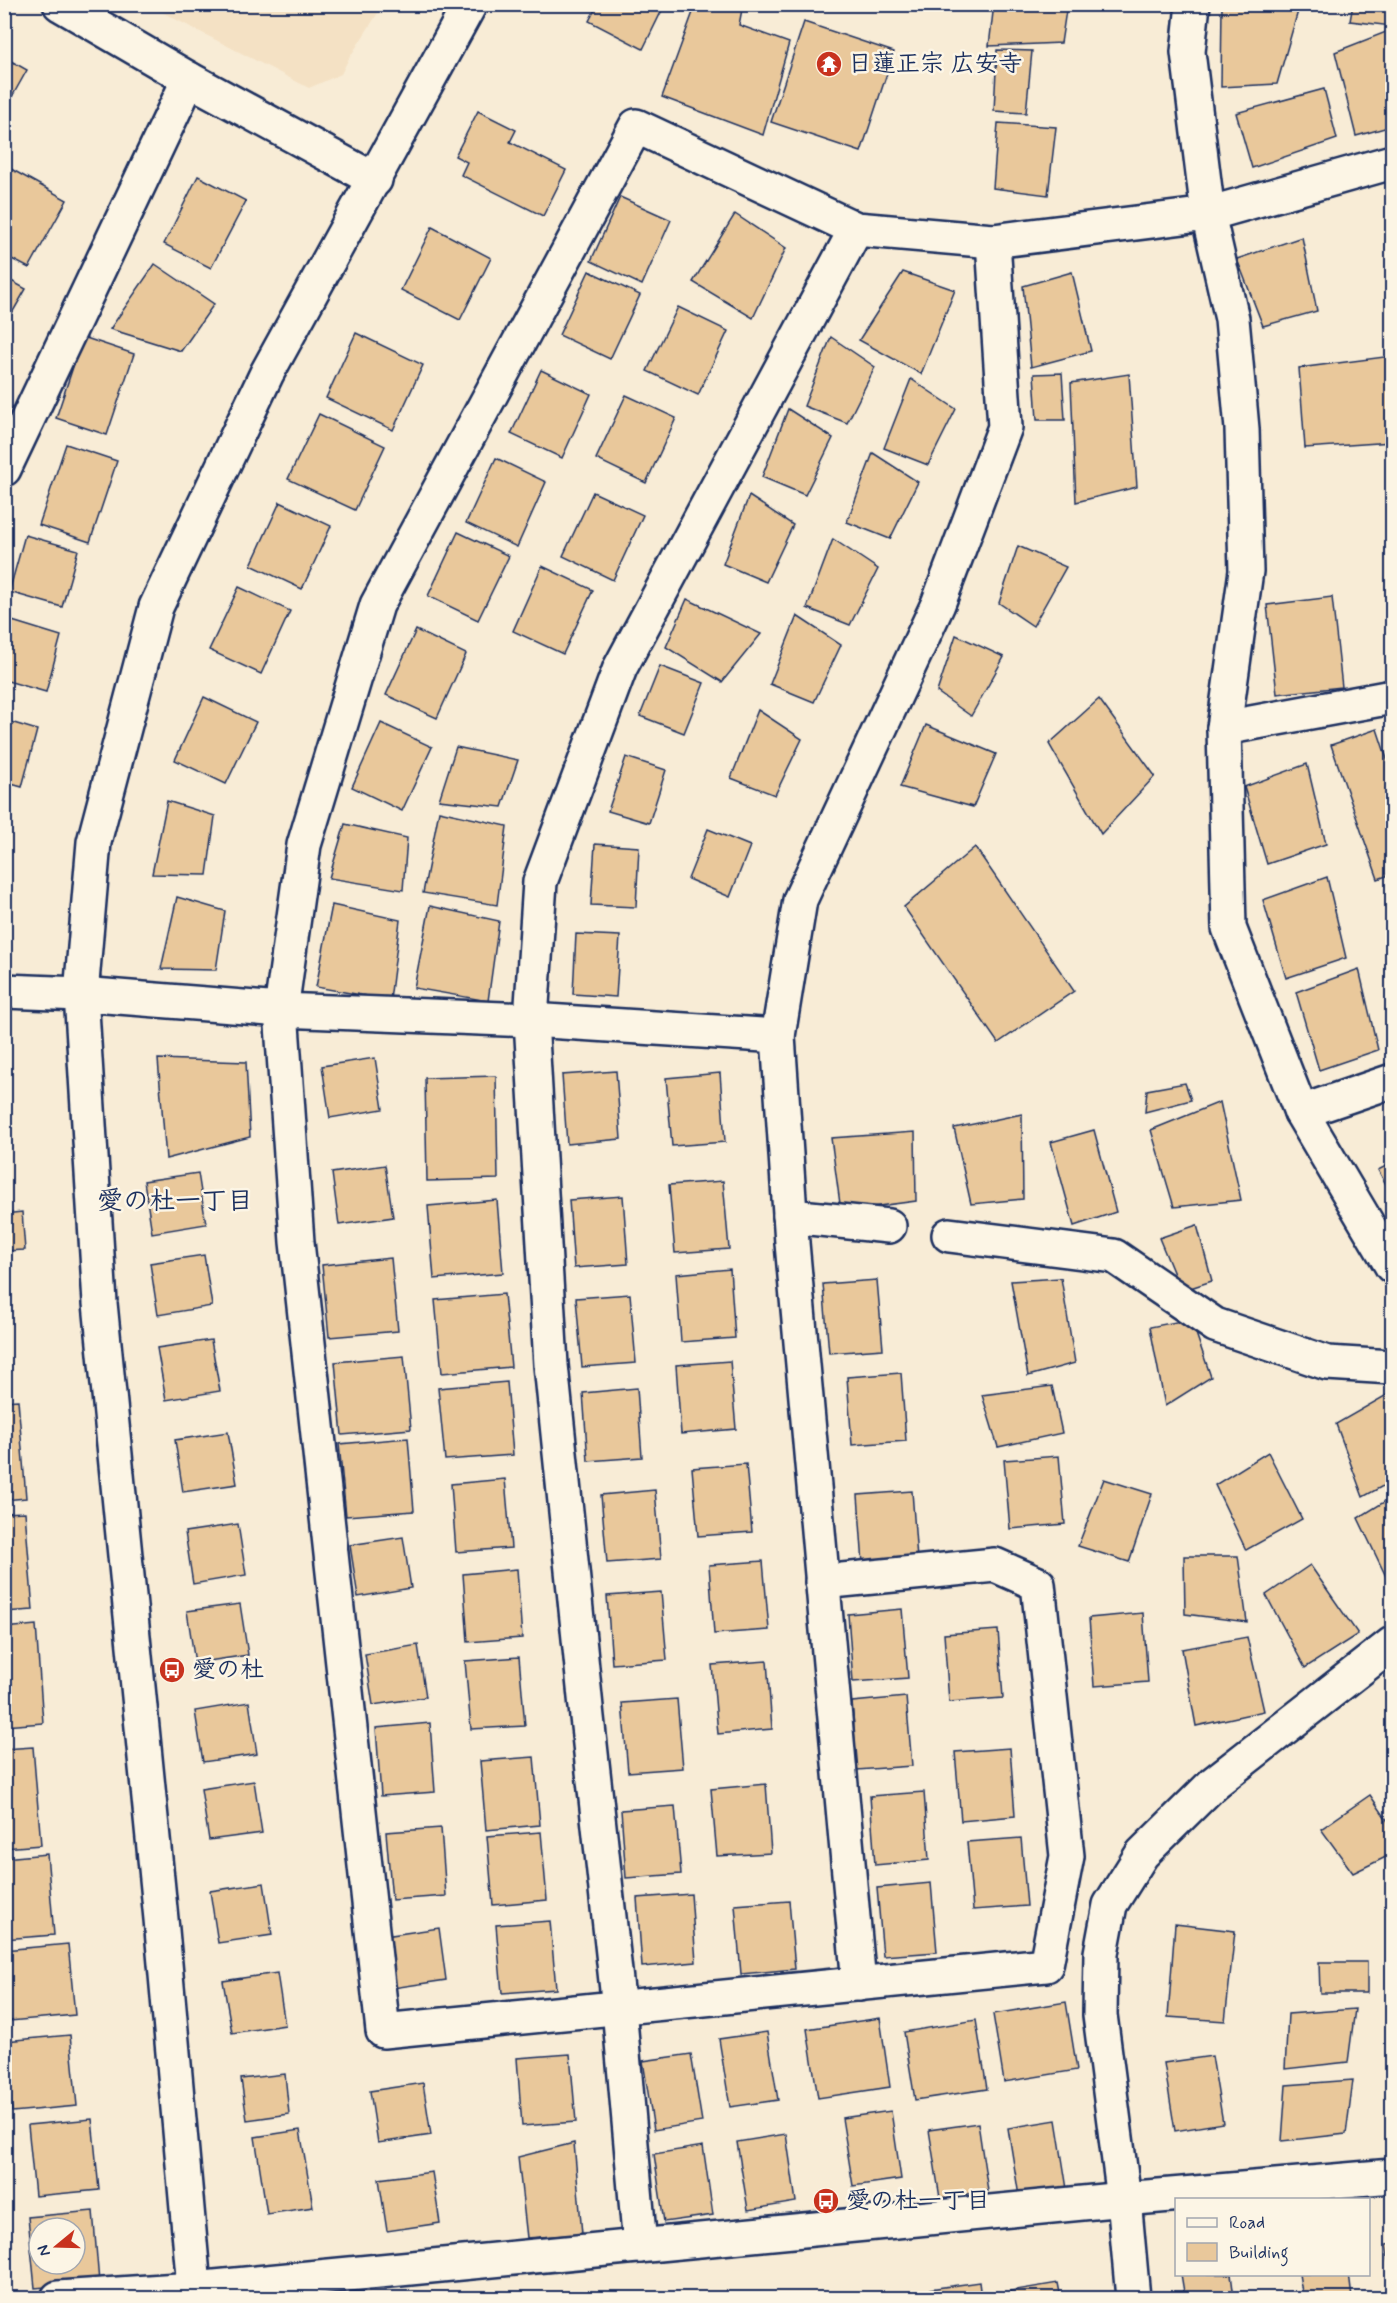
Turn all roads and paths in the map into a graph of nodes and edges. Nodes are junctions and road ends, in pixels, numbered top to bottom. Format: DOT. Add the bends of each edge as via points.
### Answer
graph roads {
  1 [pos="60,4"];
  2 [pos="470,4"];
  3 [pos="1193,4"];
  4 [pos="189,79"];
  5 [pos="1392,162"];
  6 [pos="375,180"];
  7 [pos="1208,214"];
  8 [pos="856,229"];
  9 [pos="993,241"];
  10 [pos="4,469"];
  11 [pos="1392,697"];
  12 [pos="1224,728"];
  13 [pos="4,992"];
  14 [pos="81,994"];
  15 [pos="281,1010"];
  16 [pos="531,1020"];
  17 [pos="778,1036"];
  18 [pos="1392,1081"];
  19 [pos="1301,1112"];
  20 [pos="790,1216"];
  21 [pos="889,1226"];
  22 [pos="949,1235"];
  23 [pos="1392,1266"];
  24 [pos="1392,1367"];
  25 [pos="822,1582"];
  26 [pos="1392,1644"];
  27 [pos="859,1984"];
  28 [pos="619,2008"];
  29 [pos="1392,2176"];
  30 [pos="1124,2199"];
  31 [pos="640,2246"];
  32 [pos="195,2294"];
  33 [pos="58,2298"];
  34 [pos="1132,2298"];
  1 -- 4 [label="street"];
  2 -- 6 [label="street"];
  3 -- 7 [label="street" via="1188,52"];
  4 -- 6 [label="street"];
  4 -- 10 [label="street"];
  5 -- 7 [label="street"];
  6 -- 14 [label="street" via="267,374 156,607 93,843"];
  7 -- 9 [label="street"];
  7 -- 12 [label="street" via="1232,319 1242,429 1246,571"];
  8 -- 9 [label="street"];
  8 -- 15 [label="street" via="636,126 377,605 304,845"];
  8 -- 16 [label="street" via="620,668 540,882"];
  9 -- 17 [label="street" via="1005,427 938,604 800,900"];
  11 -- 12 [label="street"];
  12 -- 19 [label="street" via="1230,928"];
  13 -- 14 [label="street"];
  14 -- 15 [label="street"];
  14 -- 32 [label="street" via="100,1303"];
  15 -- 16 [label="street"];
  15 -- 28 [label="street" via="297,1242 383,2031"];
  16 -- 17 [label="street"];
  16 -- 28 [label="street" via="551,1365"];
  17 -- 20 [label="street"];
  18 -- 19 [label="street"];
  19 -- 23 [label="street"];
  20 -- 21 [label="street"];
  20 -- 25 [label="street"];
  22 -- 24 [label="street" via="1114,1257 1215,1325 1327,1363"];
  25 -- 27 [label="street"];
  25 -- 27 [label="street" via="995,1565 1038,1584 1067,1856 1047,1965"];
  26 -- 30 [label="street" via="1214,1784 1142,1854 1110,1905 1101,1953 1100,2015"];
  27 -- 28 [label="street"];
  28 -- 31 [label="street"];
  29 -- 30 [label="street"];
  30 -- 31 [label="street"];
  30 -- 34 [label="street"];
  31 -- 32 [label="street"];
  32 -- 33 [label="street"];
}
